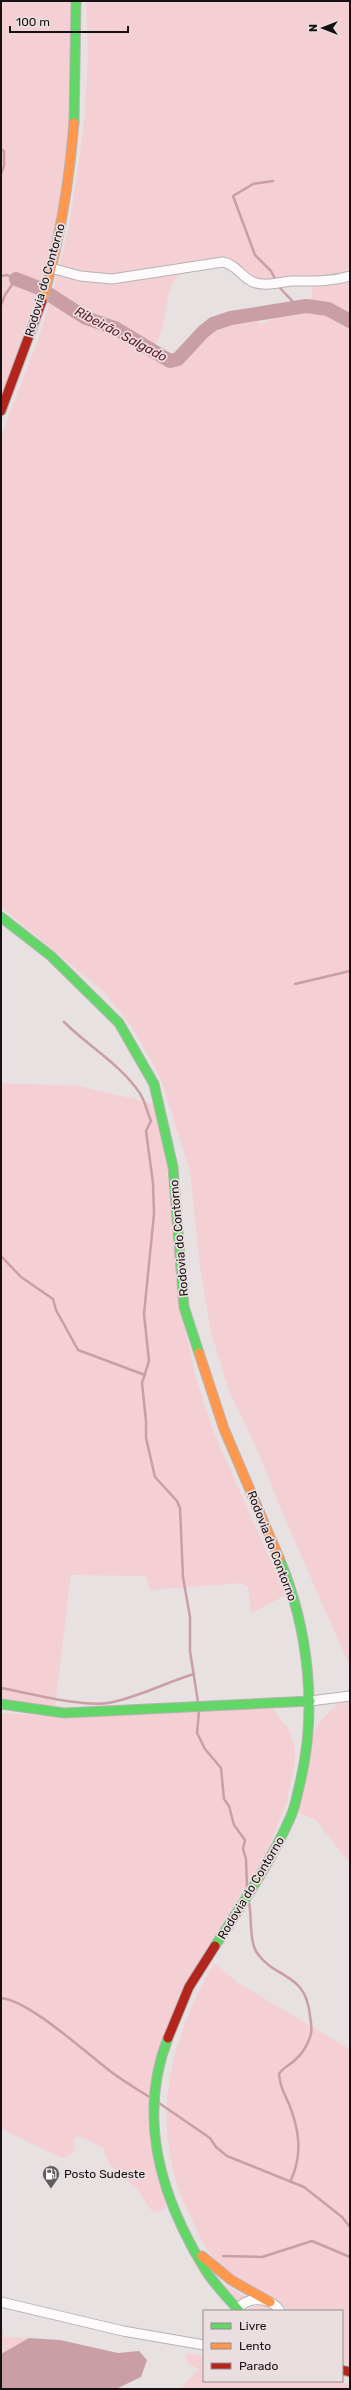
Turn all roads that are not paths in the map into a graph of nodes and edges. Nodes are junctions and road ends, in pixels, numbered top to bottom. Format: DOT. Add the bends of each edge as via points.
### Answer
graph roads {
  1 [pos="76,1"];
  2 [pos="51,268"];
  3 [pos="350,268"];
  4 [pos="350,276"];
  5 [pos="338,279"];
  6 [pos="1,411"];
  7 [pos="1,917"];
  8 [pos="350,1696"];
  9 [pos="310,1701"];
  10 [pos="1,1704"];
  11 [pos="191,2247"];
  12 [pos="1,2302"];
  13 [pos="270,2302"];
  14 [pos="226,2310"];
  15 [pos="237,2310"];
  16 [pos="279,2310"];
  17 [pos="203,2345"];
  1 -- 2 [label="main road, Rodovia do Contorno" via="77,51 72,164"];
  2 -- 5 [label="street" via="104,279 222,262 229,263 250,281 264,285"];
  2 -- 6 [label="main road, Rodovia do Contorno" via="36,318"];
  3 -- 5 [label="street"];
  4 -- 5 [label="street"];
  7 -- 9 [label="main road, Rodovia do Contorno" via="51,956 119,1023 154,1084 173,1167 184,1307 224,1429 280,1561 295,1605"];
  8 -- 9 [label="street"];
  9 -- 10 [label="main road" via="64,1713"];
  9 -- 11 [label="main road, Rodovia do Contorno" via="306,1760 292,1814 272,1857 189,1987 167,2040 155,2090 154,2116 159,2166 172,2208"];
  11 -- 13 [label="main road" via="231,2280"];
  11 -- 14 [label="main road"];
  11 -- 15 [label="main road, Rodovia do Contorno"];
  12 -- 17 [label="street" via="123,2331"];
  13 -- 15 [label="street" via="251,2300"];
  13 -- 16 [label="street"];
}
